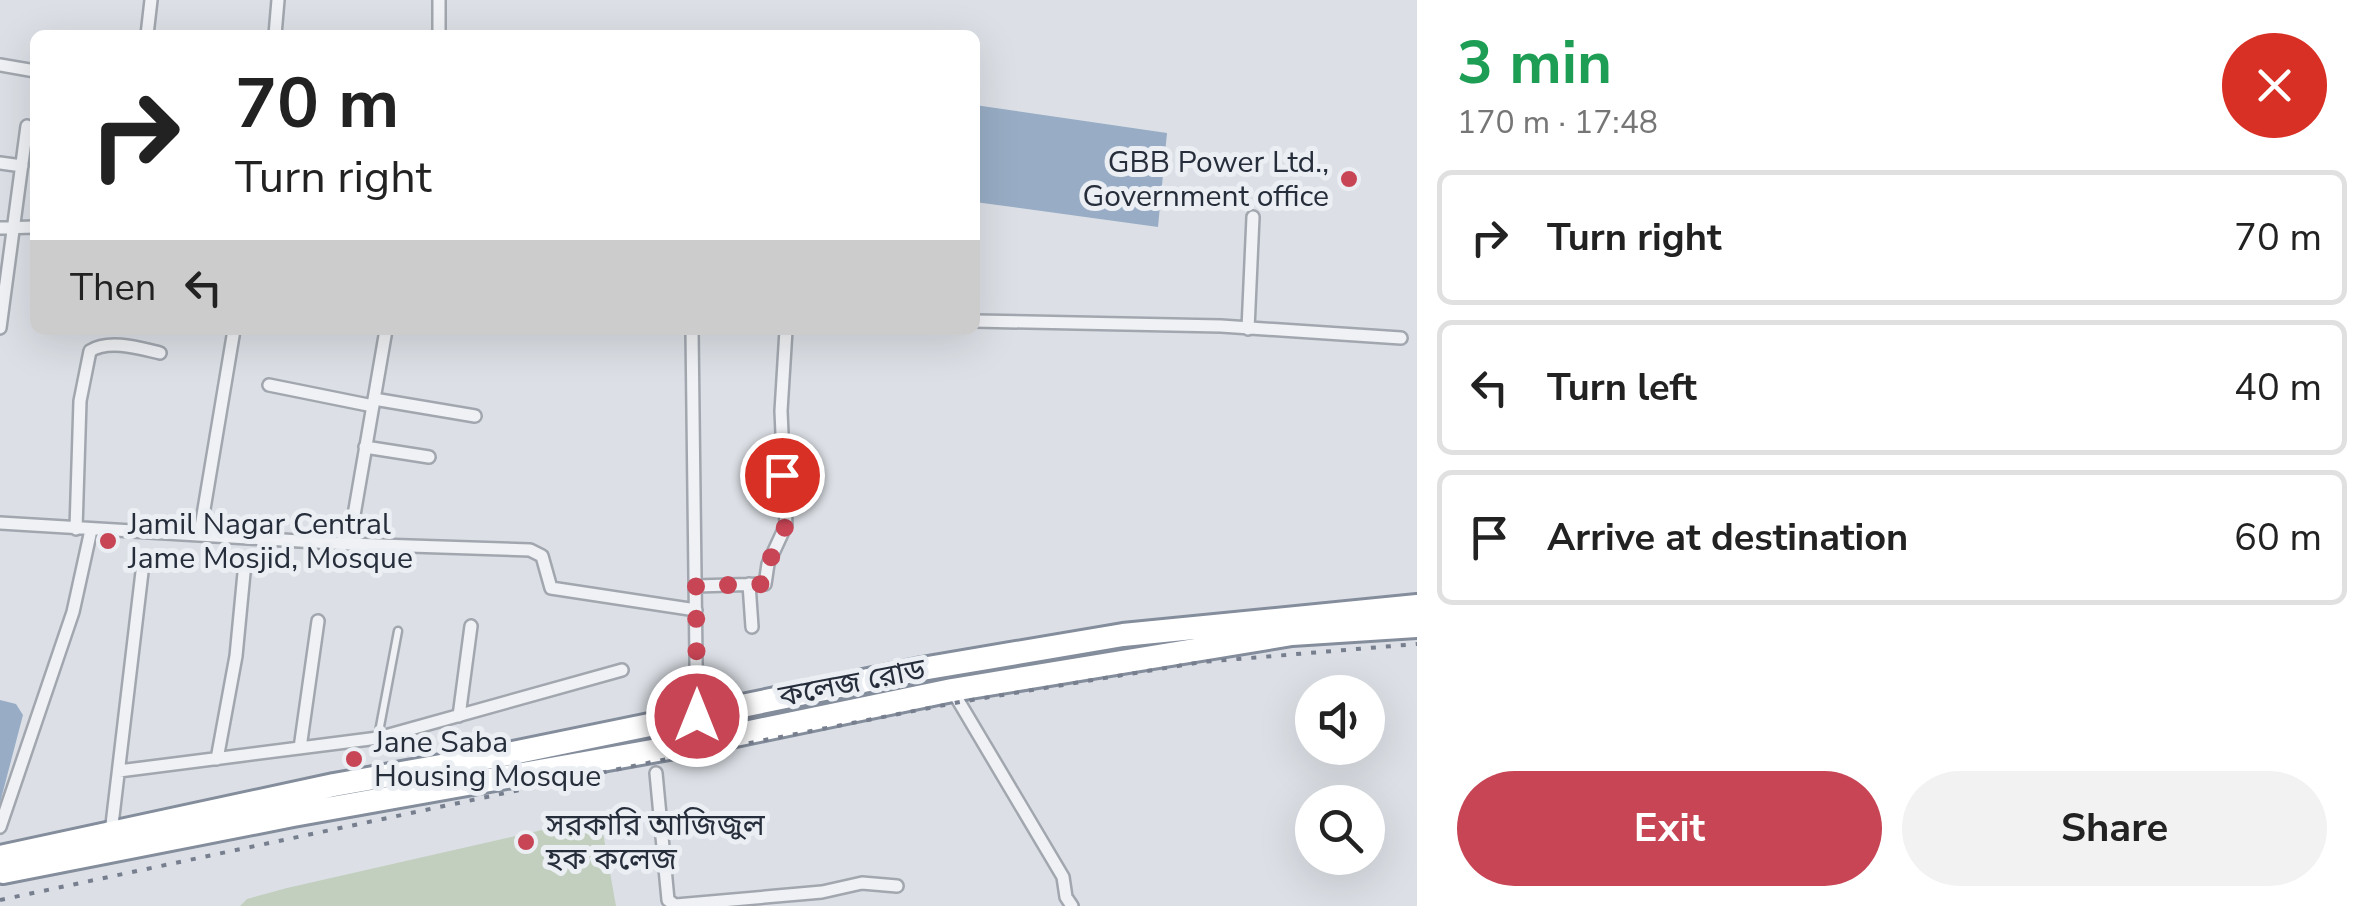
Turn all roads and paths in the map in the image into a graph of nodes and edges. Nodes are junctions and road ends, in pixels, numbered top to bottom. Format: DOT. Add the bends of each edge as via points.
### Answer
graph roads {
  1 [pos="151,0"];
  2 [pos="278,0"];
  3 [pos="440,0"];
  4 [pos="148,30"];
  5 [pos="275,30"];
  6 [pos="439,30"];
  7 [pos="0,64"];
  8 [pos="30,70"];
  9 [pos="27,126"];
  10 [pos="0,163"];
  11 [pos="22,166"];
  12 [pos="1253,217"];
  13 [pos="30,227"];
  14 [pos="0,228"];
  15 [pos="14,228"];
  16 [pos="980,321"];
  17 [pos="0,328"];
  18 [pos="1248,329"];
  19 [pos="233,335"];
  20 [pos="385,335"];
  21 [pos="692,335"];
  22 [pos="786,335"];
  23 [pos="1401,338"];
  24 [pos="160,354"];
  25 [pos="269,385"];
  26 [pos="373,402"];
  27 [pos="474,416"];
  28 [pos="365,447"];
  29 [pos="429,457"];
  30 [pos="0,523"];
  31 [pos="76,529"];
  32 [pos="91,530"];
  33 [pos="200,534"];
  34 [pos="349,544"];
  35 [pos="142,572"];
  36 [pos="244,573"];
  37 [pos="750,584"];
  38 [pos="696,586"];
  39 [pos="1417,606"];
  40 [pos="696,610"];
  41 [pos="318,622"];
  42 [pos="471,626"];
  43 [pos="1417,626"];
  44 [pos="752,628"];
  45 [pos="398,632"];
  46 [pos="622,670"];
  47 [pos="952,690"];
  48 [pos="458,716"];
  49 [pos="697,716"];
  50 [pos="378,738"];
  51 [pos="697,743"];
  52 [pos="300,748"];
  53 [pos="218,759"];
  54 [pos="119,771"];
  55 [pos="656,774"];
  56 [pos="0,827"];
  57 [pos="112,833"];
  58 [pos="0,857"];
  59 [pos="0,872"];
  60 [pos="897,886"];
  61 [pos="676,905"];
  62 [pos="1072,906"];
  1 -- 4 [label="street"];
  2 -- 5 [label="street"];
  3 -- 6 [label="street"];
  7 -- 8 [label="street"];
  9 -- 11 [label="street"];
  10 -- 11 [label="street"];
  11 -- 15 [label="street"];
  12 -- 18 [label="street"];
  13 -- 15 [label="street"];
  14 -- 15 [label="street"];
  15 -- 17 [label="street"];
  16 -- 18 [label="street"];
  18 -- 23 [label="street"];
  19 -- 33 [label="street"];
  20 -- 26 [label="street"];
  21 -- 38 [label="street"];
  22 -- 37 [label="street" via="786,525 765,584"];
  24 -- 31 [label="street" via="134,346 90,351 80,401"];
  25 -- 26 [label="street"];
  26 -- 27 [label="street"];
  26 -- 28 [label="street"];
  28 -- 29 [label="street"];
  28 -- 34 [label="street"];
  30 -- 31 [label="street"];
  31 -- 32 [label="street"];
  32 -- 33 [label="street"];
  32 -- 56 [label="street" via="73,612"];
  33 -- 34 [label="street"];
  34 -- 40 [label="street" via="530,550 542,556 551,588"];
  35 -- 54 [label="street"];
  36 -- 53 [label="street"];
  37 -- 38 [label="street"];
  37 -- 44 [label="street"];
  38 -- 40 [label="street"];
  39 -- 49 [label="highway, কলেজ রোড" via="1123,635"];
  40 -- 49 [label="street"];
  41 -- 52 [label="street"];
  42 -- 48 [label="street"];
  43 -- 47 [label="highway, কলেজ রোড" via="1292,634"];
  45 -- 50 [label="lane"];
  46 -- 48 [label="street"];
  47 -- 51 [label="highway, কলেজ রোড"];
  47 -- 62 [label="street" via="1062,877"];
  48 -- 50 [label="street"];
  49 -- 51 [label="street"];
  49 -- 57 [label="highway, কলেজ রোড"];
  50 -- 52 [label="street"];
  51 -- 59 [label="highway, কলেজ রোড"];
  52 -- 53 [label="street"];
  53 -- 54 [label="street"];
  54 -- 57 [label="street"];
  55 -- 61 [label="street" via="668,900"];
  57 -- 58 [label="highway, কলেজ রোড"];
  60 -- 61 [label="street" via="862,883"];
}
